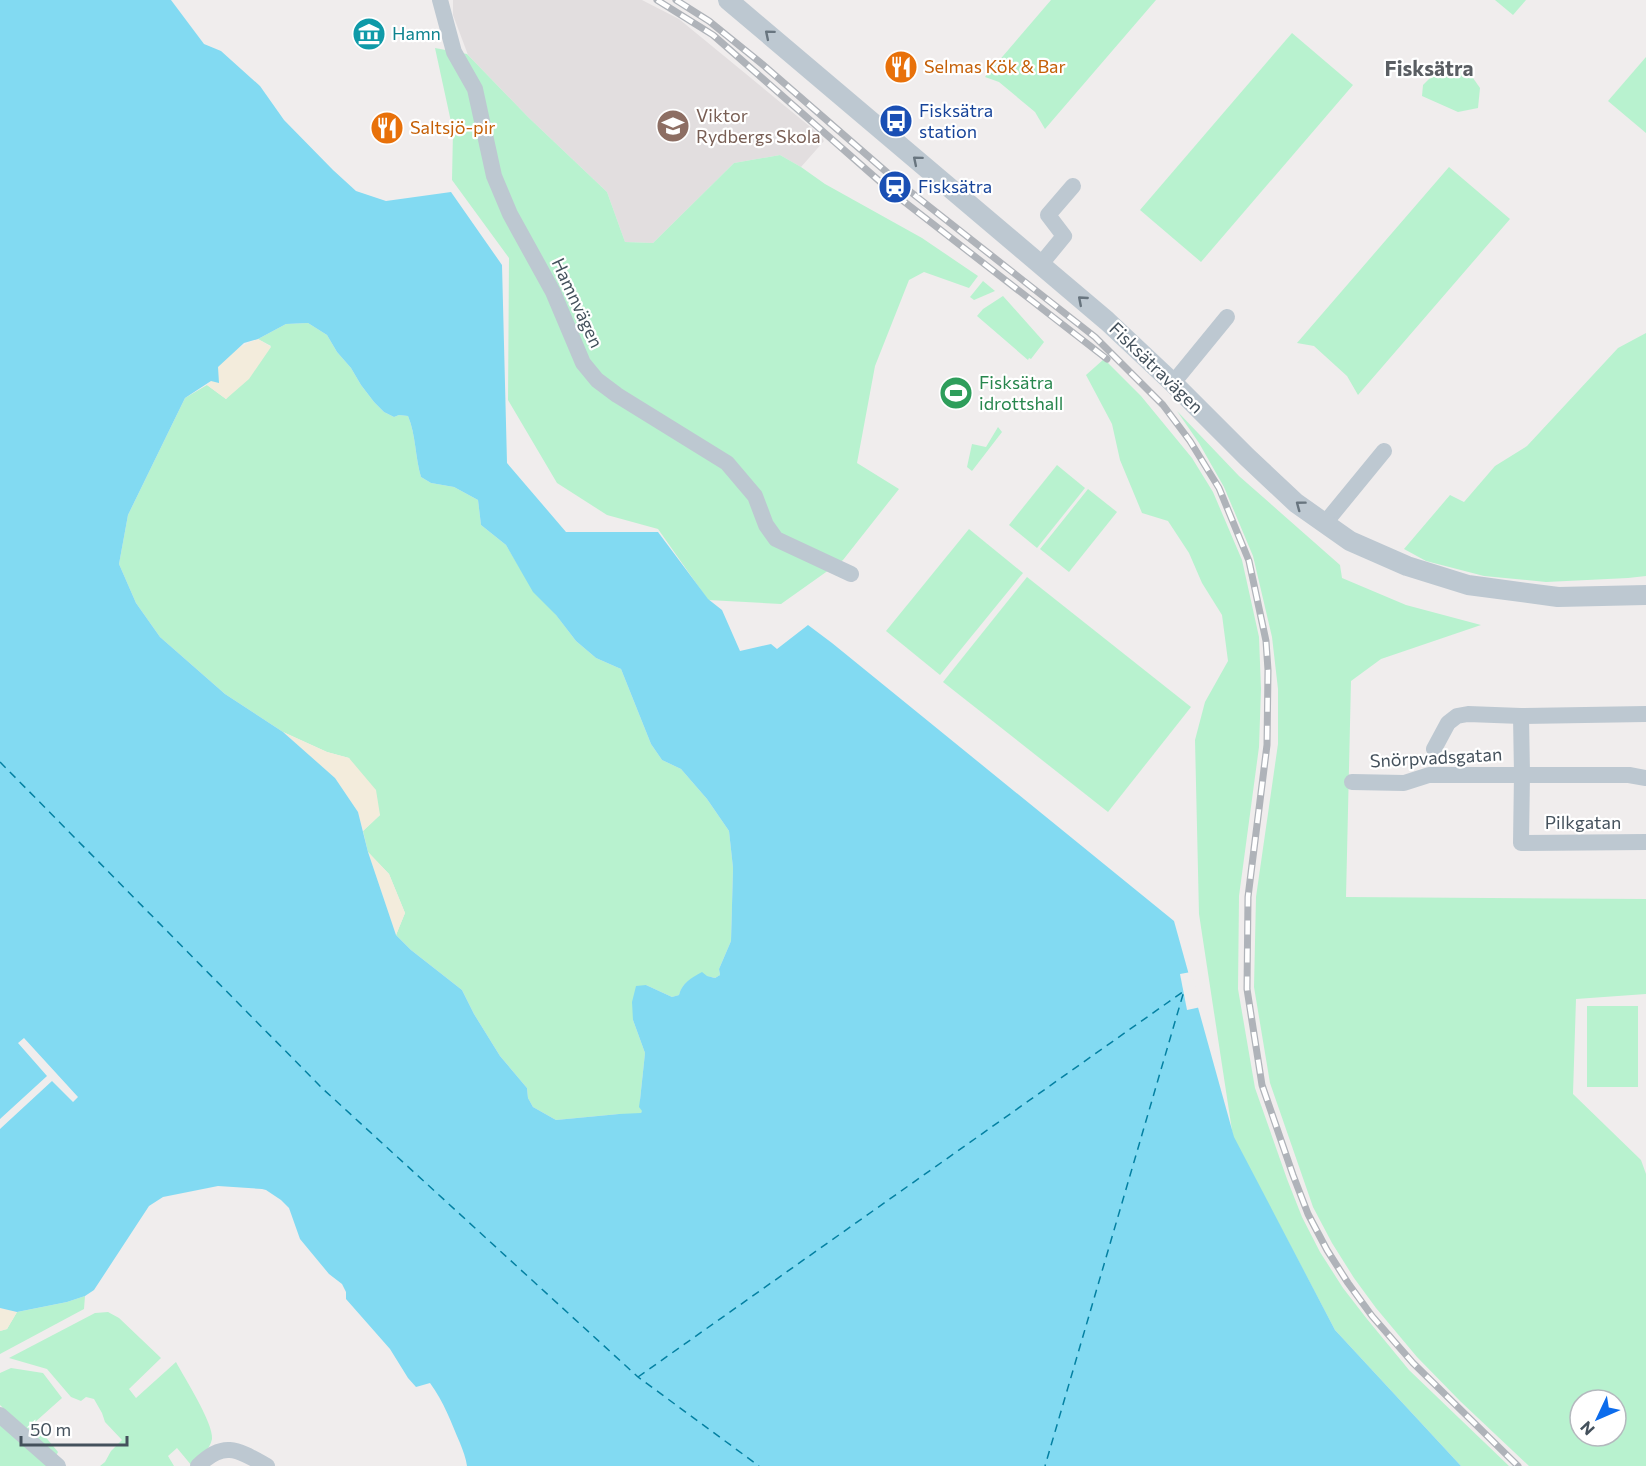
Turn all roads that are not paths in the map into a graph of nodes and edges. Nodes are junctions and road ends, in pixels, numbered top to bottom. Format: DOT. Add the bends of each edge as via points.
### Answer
graph roads {
  1 [pos="440,0"];
  2 [pos="728,0"];
  3 [pos="1073,186"];
  4 [pos="1041,264"];
  5 [pos="1227,317"];
  6 [pos="1173,382"];
  7 [pos="1384,451"];
  8 [pos="1325,523"];
  9 [pos="851,574"];
  10 [pos="1646,595"];
  11 [pos="1646,714"];
  12 [pos="1521,716"];
  13 [pos="1434,749"];
  14 [pos="1522,774"];
  15 [pos="1646,778"];
  16 [pos="1352,782"];
  17 [pos="1646,842"];
  18 [pos="1521,843"];
  19 [pos="0,1415"];
  20 [pos="58,1466"];
  21 [pos="198,1466"];
  22 [pos="267,1466"];
  1 -- 9 [label="street, Hamnvägen" via="454,52 475,89 494,176 553,292 583,363 617,395 727,463 755,496 766,525 776,538"];
  4 -- 2 [label="street, Fisksätravägen, one-way"];
  3 -- 4 [label="street" via="1048,215 1064,236"];
  6 -- 4 [label="street, Fisksätravägen, one-way"];
  5 -- 6 [label="street"];
  8 -- 6 [label="street, Fisksätravägen, one-way" via="1296,503"];
  7 -- 8 [label="street"];
  8 -- 10 [label="street, Fisksätravägen" via="1350,541 1407,566 1468,585 1558,597"];
  11 -- 12 [label="street, Snörpvadsgatan"];
  12 -- 13 [label="street, Snörpvadsgatan" via="1457,716 1448,723"];
  12 -- 14 [label="street, Snörpvadsgatan"];
  14 -- 15 [label="street, Snörpvadsgatan"];
  14 -- 16 [label="street, Snörpvadsgatan" via="1429,775 1404,783"];
  14 -- 18 [label="street, Snörpvadsgatan"];
  17 -- 18 [label="street, Pilkgatan"];
  19 -- 20 [label="street"];
  21 -- 22 [label="street" via="222,1450 243,1453"];
}
